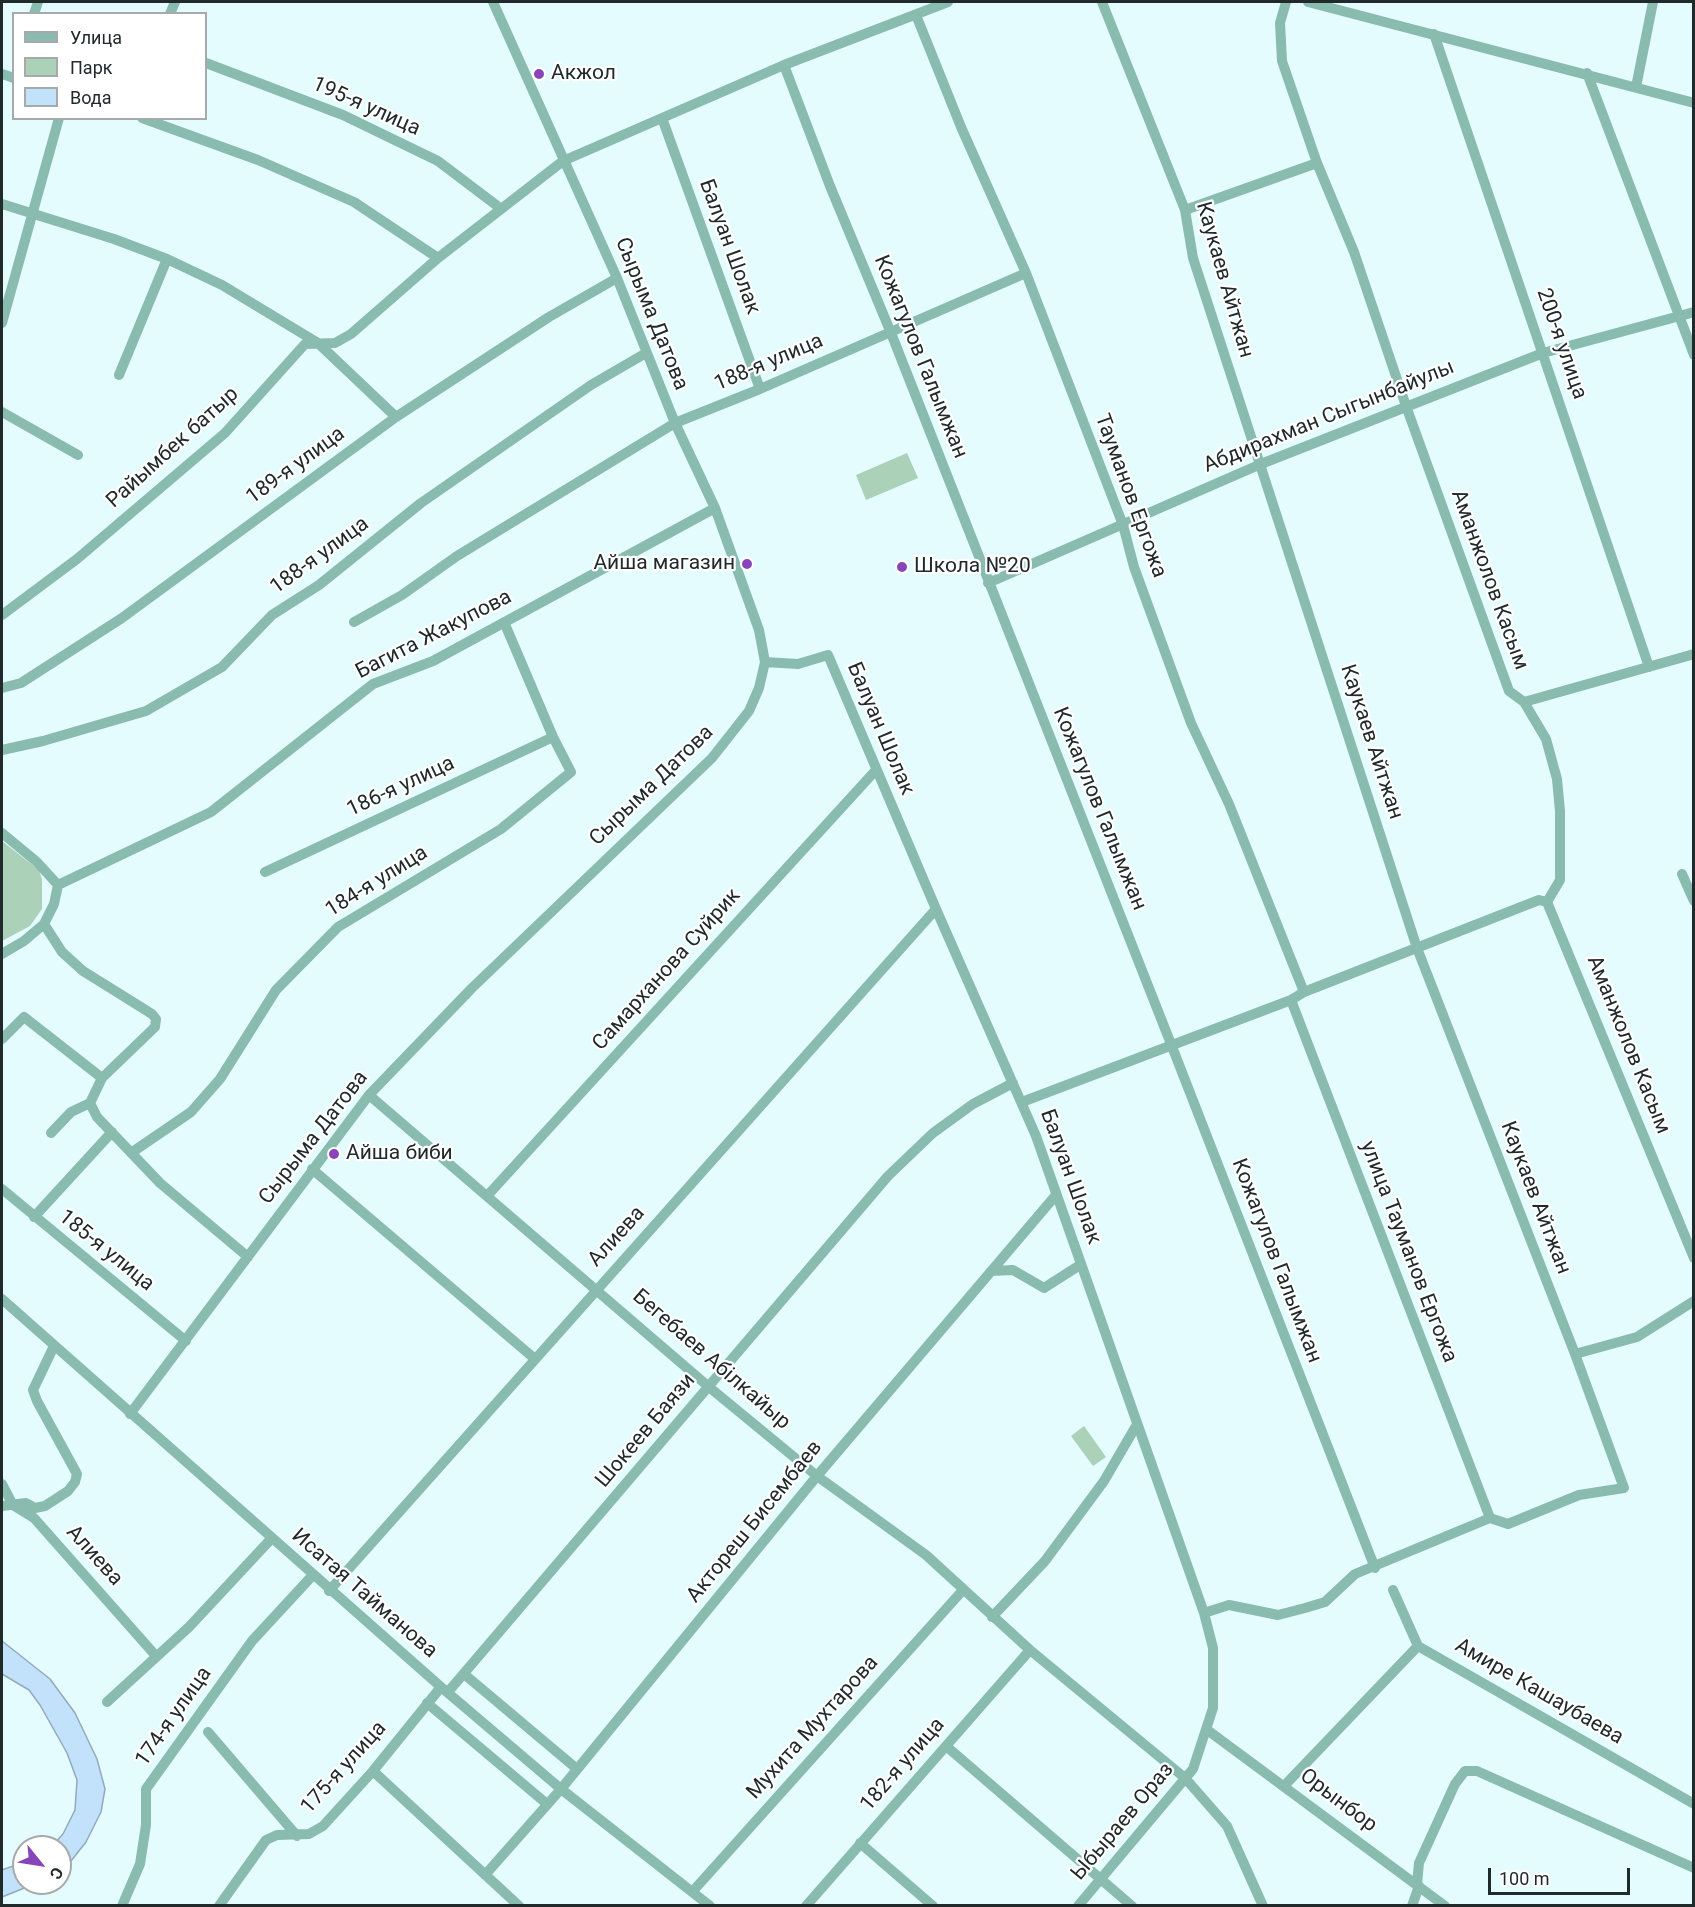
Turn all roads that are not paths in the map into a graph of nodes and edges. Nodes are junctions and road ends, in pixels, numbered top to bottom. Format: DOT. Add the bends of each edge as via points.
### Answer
graph roads {
  1 [pos="493,2"];
  2 [pos="948,2"];
  3 [pos="1102,2"];
  4 [pos="1286,2"];
  5 [pos="1308,2"];
  6 [pos="1653,2"];
  7 [pos="916,15"];
  8 [pos="1434,34"];
  9 [pos="207,63"];
  10 [pos="784,65"];
  11 [pos="1587,73"];
  12 [pos="1636,87"];
  13 [pos="1694,103"];
  14 [pos="662,118"];
  15 [pos="58,120"];
  16 [pos="148,120"];
  17 [pos="563,161"];
  18 [pos="1317,163"];
  19 [pos="2,204"];
  20 [pos="500,208"];
  21 [pos="1185,210"];
  22 [pos="32,214"];
  23 [pos="438,258"];
  24 [pos="166,259"];
  25 [pos="1026,273"];
  26 [pos="617,278"];
  27 [pos="1694,312"];
  28 [pos="1678,316"];
  29 [pos="2,324"];
  30 [pos="891,333"];
  31 [pos="318,343"];
  32 [pos="646,353"];
  33 [pos="1543,353"];
  34 [pos="1694,355"];
  35 [pos="119,375"];
  36 [pos="760,389"];
  37 [pos="1406,406"];
  38 [pos="2,412"];
  39 [pos="396,417"];
  40 [pos="675,423"];
  41 [pos="78,455"];
  42 [pos="1261,464"];
  43 [pos="715,508"];
  44 [pos="1123,525"];
  45 [pos="988,583"];
  46 [pos="2,615"];
  47 [pos="354,622"];
  48 [pos="504,622"];
  49 [pos="1694,654"];
  50 [pos="765,662"];
  51 [pos="1649,667"];
  52 [pos="2,688"];
  53 [pos="1524,702"];
  54 [pos="553,737"];
  55 [pos="2,750"];
  56 [pos="876,770"];
  57 [pos="2,832"];
  58 [pos="265,872"];
  59 [pos="1682,874"];
  60 [pos="58,885"];
  61 [pos="1694,901"];
  62 [pos="1547,902"];
  63 [pos="936,909"];
  64 [pos="44,924"];
  65 [pos="1417,948"];
  66 [pos="2,954"];
  67 [pos="1304,992"];
  68 [pos="1291,1000"];
  69 [pos="2,1039"];
  70 [pos="1171,1044"];
  71 [pos="102,1078"];
  72 [pos="1013,1083"];
  73 [pos="369,1095"];
  74 [pos="1022,1102"];
  75 [pos="90,1103"];
  76 [pos="112,1132"];
  77 [pos="51,1133"];
  78 [pos="131,1153"];
  79 [pos="312,1169"];
  80 [pos="2,1189"];
  81 [pos="1056,1195"];
  82 [pos="487,1196"];
  83 [pos="34,1217"];
  84 [pos="248,1257"];
  85 [pos="1694,1258"];
  86 [pos="1080,1265"];
  87 [pos="991,1271"];
  88 [pos="597,1288"];
  89 [pos="2,1299"];
  90 [pos="1694,1301"];
  91 [pos="186,1341"];
  92 [pos="54,1346"];
  93 [pos="1575,1354"];
  94 [pos="535,1359"];
  95 [pos="709,1387"];
  96 [pos="130,1414"];
  97 [pos="1136,1426"];
  98 [pos="817,1476"];
  99 [pos="2,1484"];
  100 [pos="7,1505"];
  101 [pos="1490,1518"];
  102 [pos="271,1539"];
  103 [pos="1375,1569"];
  104 [pos="312,1576"];
  105 [pos="963,1590"];
  106 [pos="1393,1590"];
  107 [pos="330,1591"];
  108 [pos="1204,1613"];
  109 [pos="992,1617"];
  110 [pos="1418,1646"];
  111 [pos="1030,1650"];
  112 [pos="156,1656"];
  113 [pos="464,1674"];
  114 [pos="444,1690"];
  115 [pos="107,1702"];
  116 [pos="426,1703"];
  117 [pos="1206,1729"];
  118 [pos="208,1732"];
  119 [pos="946,1746"];
  120 [pos="577,1769"];
  121 [pos="373,1771"];
  122 [pos="1185,1778"];
  123 [pos="1285,1785"];
  124 [pos="561,1789"];
  125 [pos="548,1804"];
  126 [pos="1694,1804"];
  127 [pos="297,1836"];
  128 [pos="860,1843"];
  129 [pos="1694,1868"];
  130 [pos="485,1875"];
  131 [pos="1100,1880"];
  132 [pos="1418,1885"];
  133 [pos="693,1891"];
  134 [pos="122,1905"];
  135 [pos="219,1905"];
  136 [pos="519,1905"];
  137 [pos="710,1905"];
  138 [pos="806,1905"];
  139 [pos="933,1905"];
  140 [pos="1078,1905"];
  141 [pos="1132,1905"];
  142 [pos="1263,1905"];
  143 [pos="1412,1905"];
  144 [pos="1445,1905"];
  1 -- 17 [label="street, Сырыма Датова"];
  2 -- 7 [label="street, Райымбек батыр"];
  3 -- 21 [label="street, Каукаев Айтжан"];
  4 -- 18 [label="street, Аманжолов Касым" via="1280,23 1282,61"];
  5 -- 8 [label="street"];
  6 -- 12 [label="street"];
  7 -- 10 [label="street, Райымбек батыр"];
  7 -- 25 [label="street, Тауманов Ергожа"];
  8 -- 11 [label="street"];
  8 -- 33 [label="street, 200-я улица"];
  9 -- 20 [label="street, 195-я улица" via="343,114 396,140 438,161"];
  10 -- 14 [label="street, Райымбек батыр"];
  10 -- 30 [label="street, Кожагулов Галымжан"];
  11 -- 12 [label="street"];
  11 -- 28 [label="street"];
  12 -- 13 [label="street"];
  14 -- 17 [label="street, Райымбек батыр"];
  14 -- 36 [label="street, Балуан Шолак"];
  15 -- 22 [label="street"];
  16 -- 23 [label="street" via="258,160 354,202"];
  17 -- 20 [label="street, Райымбек батыр"];
  17 -- 26 [label="street, Сырыма Датова"];
  18 -- 21 [label="street"];
  18 -- 37 [label="street, Аманжолов Касым" via="1354,252"];
  19 -- 22 [label="street"];
  20 -- 23 [label="street, Райымбек батыр"];
  21 -- 42 [label="street, Каукаев Айтжан" via="1193,258"];
  22 -- 24 [label="street"];
  22 -- 29 [label="street"];
  23 -- 31 [label="street, Райымбек батыр" via="351,334 335,344"];
  24 -- 31 [label="street" via="222,285"];
  24 -- 35 [label="street"];
  25 -- 30 [label="street, 188-я улица"];
  25 -- 44 [label="street, Тауманов Ергожа"];
  26 -- 32 [label="street, Сырыма Датова"];
  26 -- 39 [label="street, 189-я улица" via="549,317"];
  27 -- 28 [label="street, Абдирахман Сыгынбайулы"];
  28 -- 33 [label="street, Абдирахман Сыгынбайулы"];
  28 -- 34 [label="street"];
  30 -- 36 [label="street, 188-я улица"];
  30 -- 45 [label="street, Кожагулов Галымжан"];
  31 -- 39 [label="street"];
  31 -- 46 [label="street, Райымбек батыр" via="305,344 216,440 77,558"];
  32 -- 40 [label="street, Сырыма Датова"];
  32 -- 55 [label="street, 188-я улица" via="591,385 421,503 319,585 272,615 222,667 146,711"];
  33 -- 37 [label="street, Абдирахман Сыгынбайулы"];
  33 -- 51 [label="street, 200-я улица"];
  36 -- 40 [label="street, 188-я улица"];
  37 -- 42 [label="street, Абдирахман Сыгынбайулы"];
  37 -- 53 [label="street, Аманжолов Касым" via="1509,691"];
  38 -- 41 [label="street"];
  39 -- 52 [label="street, 189-я улица" via="122,618 21,683"];
  40 -- 43 [label="street, Сырыма Датова"];
  40 -- 47 [label="street, 188-я улица"];
  42 -- 44 [label="street, Абдирахман Сыгынбайулы"];
  42 -- 65 [label="street, Каукаев Айтжан"];
  43 -- 48 [label="street, Багита Жакупова"];
  43 -- 50 [label="street, Сырыма Датова" via="752,609"];
  44 -- 45 [label="street, Абдирахман Сыгынбайулы"];
  44 -- 67 [label="street, Тауманов Ергожа" via="1134,567 1191,723 1229,804"];
  45 -- 70 [label="street, Кожагулов Галымжан"];
  48 -- 54 [label="street"];
  48 -- 60 [label="street, Багита Жакупова" via="433,661 373,684 211,812"];
  49 -- 51 [label="street"];
  50 -- 56 [label="street, Балуан Шолак" via="798,664 828,656"];
  50 -- 73 [label="street, Сырыма Датова" via="749,711 712,758 472,988"];
  51 -- 53 [label="street"];
  53 -- 62 [label="street, Аманжолов Касым" via="1545,739 1557,779 1560,880"];
  54 -- 58 [label="street, 186-я улица"];
  54 -- 78 [label="street, 184-я улица" via="571,772 501,829 338,927 276,990 220,1079 191,1112"];
  56 -- 63 [label="street, Балуан Шолак"];
  56 -- 82 [label="street, Самарханова Суйрик"];
  57 -- 60 [label="street"];
  59 -- 61 [label="street"];
  60 -- 64 [label="street"];
  62 -- 65 [label="street" via="1539,900"];
  62 -- 85 [label="street, Аманжолов Касым"];
  63 -- 72 [label="street, Балуан Шолак"];
  63 -- 88 [label="street, Алиева"];
  64 -- 66 [label="street"];
  64 -- 71 [label="street" via="62,952 82,971 156,1019 155,1027"];
  65 -- 67 [label="street"];
  65 -- 93 [label="street, Каукаев Айтжан"];
  67 -- 68 [label="street"];
  68 -- 70 [label="street"];
  68 -- 101 [label="street, улица Тауманов Ергожа"];
  69 -- 71 [label="street" via="24,1017"];
  70 -- 74 [label="street"];
  70 -- 103 [label="street, Кожагулов Галымжан"];
  71 -- 75 [label="street"];
  72 -- 74 [label="street, Балуан Шолак"];
  72 -- 95 [label="street, Шокеев Баязи" via="973,1104 933,1133 888,1176"];
  73 -- 79 [label="street, Сырыма Датова"];
  73 -- 82 [label="street, Бегебаев Абілкайыр"];
  74 -- 81 [label="street, Балуан Шолак"];
  75 -- 76 [label="street"];
  75 -- 77 [label="street" via="71,1112"];
  76 -- 78 [label="street"];
  76 -- 83 [label="street"];
  78 -- 84 [label="street" via="160,1183"];
  79 -- 84 [label="street, Сырыма Датова"];
  79 -- 94 [label="street"];
  80 -- 83 [label="street, 185-я улица"];
  81 -- 86 [label="street, Балуан Шолак"];
  81 -- 87 [label="street, Актореш Бисембаев"];
  82 -- 88 [label="street, Бегебаев Абілкайыр"];
  83 -- 91 [label="street, 185-я улица"];
  84 -- 91 [label="street, Сырыма Датова"];
  86 -- 87 [label="street" via="1044,1288 1013,1270"];
  86 -- 97 [label="street, Балуан Шолак"];
  87 -- 98 [label="street, Актореш Бисембаев"];
  88 -- 94 [label="street, Алиева"];
  88 -- 95 [label="street, Бегебаев Абілкайыр"];
  89 -- 92 [label="street, Исатая Тайманова"];
  90 -- 93 [label="street" via="1637,1337"];
  91 -- 96 [label="street, Сырыма Датова"];
  92 -- 96 [label="street, Исатая Тайманова"];
  92 -- 100 [label="street" via="33,1389 77,1474 75,1482 45,1506"];
  93 -- 101 [label="street, Каукаев Айтжан" via="1624,1488 1579,1495 1508,1524"];
  94 -- 107 [label="street, Алиева"];
  95 -- 98 [label="street, Бегебаев Абілкайыр"];
  95 -- 113 [label="street, Шокеев Баязи"];
  96 -- 102 [label="street, Исатая Тайманова"];
  97 -- 108 [label="street, Балуан Шолак"];
  97 -- 109 [label="street" via="1104,1481 1045,1562"];
  98 -- 105 [label="street, Бегебаев Абілкайыр" via="926,1556"];
  98 -- 120 [label="street, Актореш Бисембаев"];
  99 -- 100 [label="street, Алиева"];
  100 -- 112 [label="street, Алиева" via="34,1518"];
  101 -- 103 [label="street"];
  102 -- 104 [label="street, Исатая Тайманова"];
  102 -- 112 [label="street" via="189,1627"];
  103 -- 108 [label="street" via="1355,1574 1325,1602 1278,1615 1229,1605"];
  104 -- 107 [label="street, Исатая Тайманова"];
  104 -- 134 [label="street, 174-я улица" via="252,1641 146,1789 141,1864"];
  105 -- 109 [label="street, Бегебаев Абілкайыр"];
  105 -- 133 [label="street, Мухита Мухтарова"];
  106 -- 110 [label="street"];
  107 -- 114 [label="street, Исатая Тайманова"];
  108 -- 117 [label="street, Балуан Шолак" via="1213,1648 1213,1708"];
  109 -- 111 [label="street, Бегебаев Абілкайыр"];
  110 -- 123 [label="street"];
  110 -- 126 [label="street, Амире Кашаубаева"];
  111 -- 119 [label="street, 182-я улица"];
  111 -- 122 [label="street, Бегебаев Абілкайыр"];
  112 -- 115 [label="street"];
  113 -- 114 [label="street, Шокеев Баязи"];
  113 -- 120 [label="street"];
  114 -- 116 [label="street, 175-я улица"];
  114 -- 124 [label="street, Исатая Тайманова"];
  116 -- 121 [label="street, 175-я улица"];
  116 -- 125 [label="street"];
  117 -- 122 [label="street, Ыбыраев Ораз" via="1193,1768"];
  117 -- 123 [label="street, Орынбор"];
  118 -- 127 [label="street"];
  119 -- 128 [label="street, 182-я улица"];
  119 -- 131 [label="street"];
  120 -- 124 [label="street, Актореш Бисембаев"];
  121 -- 127 [label="street, 175-я улица" via="323,1826"];
  121 -- 130 [label="street"];
  122 -- 131 [label="street, Ыбыраев Ораз"];
  122 -- 142 [label="street, Бегебаев Абілкайыр" via="1227,1826"];
  123 -- 132 [label="street, Орынбор"];
  124 -- 125 [label="street, Актореш Бисембаев"];
  124 -- 133 [label="street, Исатая Тайманова"];
  125 -- 130 [label="street, Актореш Бисембаев"];
  127 -- 135 [label="street, 175-я улица" via="277,1835 266,1840"];
  128 -- 138 [label="street, 182-я улица"];
  128 -- 139 [label="street"];
  129 -- 132 [label="street" via="1477,1772 1465,1771 1455,1784 1419,1863"];
  130 -- 136 [label="street"];
  131 -- 140 [label="street, Ыбыраев Ораз"];
  131 -- 141 [label="street"];
  132 -- 143 [label="street"];
  132 -- 144 [label="street, Орынбор"];
  133 -- 137 [label="street, Исатая Тайманова"];
}
